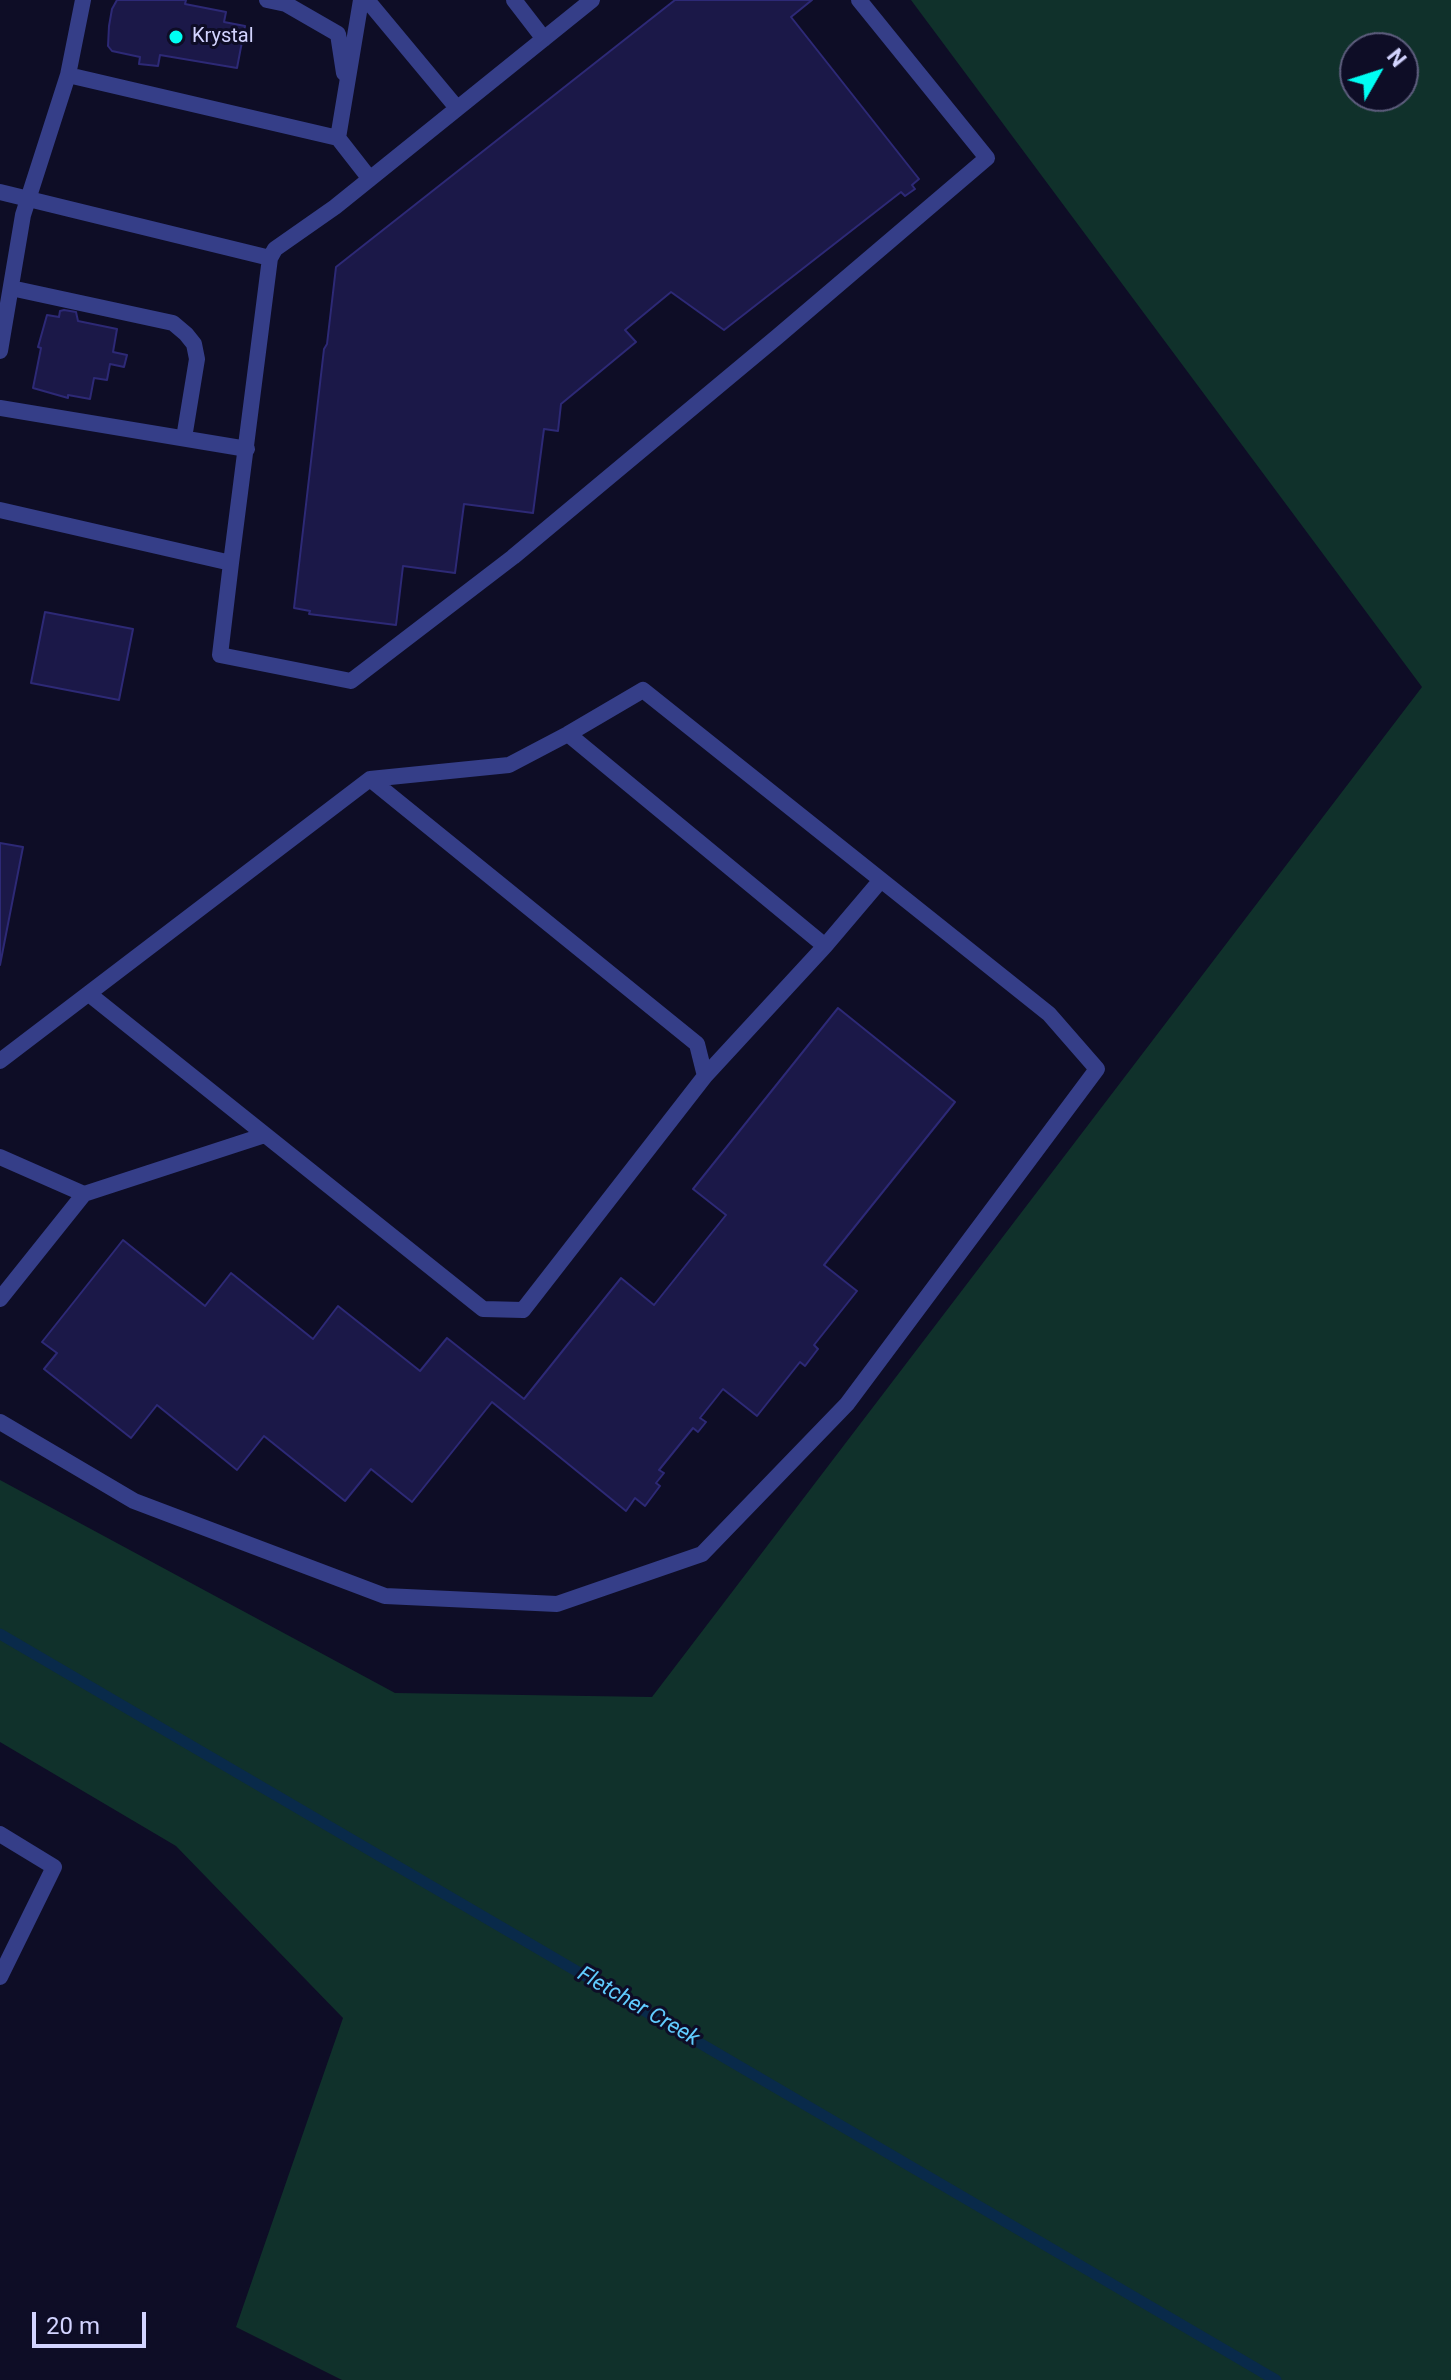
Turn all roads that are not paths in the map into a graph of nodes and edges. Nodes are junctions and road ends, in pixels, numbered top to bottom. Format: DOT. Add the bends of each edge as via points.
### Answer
graph roads {
  1 [pos="83,0"];
  2 [pos="267,0"];
  3 [pos="364,0"];
  4 [pos="514,0"];
  5 [pos="592,0"];
  6 [pos="859,0"];
  7 [pos="544,39"];
  8 [pos="68,75"];
  9 [pos="346,86"];
  10 [pos="457,108"];
  11 [pos="338,138"];
  12 [pos="370,179"];
  13 [pos="0,192"];
  14 [pos="28,199"];
  15 [pos="270,258"];
  16 [pos="11,288"];
  17 [pos="0,351"];
  18 [pos="0,408"];
  19 [pos="184,438"];
  20 [pos="247,449"];
  21 [pos="0,510"];
  22 [pos="231,563"];
  23 [pos="568,734"];
  24 [pos="370,779"];
  25 [pos="881,880"];
  26 [pos="825,946"];
  27 [pos="89,994"];
  28 [pos="0,1061"];
  29 [pos="705,1076"];
  30 [pos="265,1135"];
  31 [pos="0,1157"];
  32 [pos="84,1194"];
  33 [pos="0,1299"];
  34 [pos="0,1422"];
  35 [pos="0,1834"];
  36 [pos="0,1977"];
  1 -- 8 [label="lane"];
  2 -- 9 [label="lane" via="286,4 338,34"];
  3 -- 9 [label="lane"];
  3 -- 10 [label="lane"];
  4 -- 7 [label="lane"];
  5 -- 7 [label="lane"];
  6 -- 22 [label="lane" via="987,158 525,547 351,681 220,655"];
  7 -- 10 [label="lane"];
  8 -- 11 [label="lane"];
  8 -- 14 [label="lane"];
  9 -- 11 [label="lane"];
  10 -- 12 [label="lane"];
  11 -- 12 [label="lane"];
  12 -- 15 [label="lane"];
  13 -- 14 [label="lane"];
  14 -- 15 [label="lane"];
  14 -- 16 [label="lane"];
  15 -- 20 [label="lane"];
  16 -- 17 [label="lane"];
  16 -- 19 [label="lane" via="173,323 186,334 197,359"];
  18 -- 19 [label="lane"];
  19 -- 20 [label="lane"];
  20 -- 22 [label="lane"];
  21 -- 22 [label="lane"];
  23 -- 24 [label="lane" via="509,765"];
  23 -- 25 [label="lane" via="643,690"];
  23 -- 26 [label="lane"];
  24 -- 27 [label="lane"];
  24 -- 29 [label="lane" via="697,1044"];
  25 -- 26 [label="lane"];
  25 -- 34 [label="lane" via="1049,1014 1097,1069 847,1404 702,1554 557,1604 385,1596 134,1501"];
  26 -- 29 [label="lane"];
  27 -- 28 [label="lane"];
  27 -- 30 [label="lane"];
  29 -- 30 [label="lane" via="523,1310 483,1309"];
  30 -- 32 [label="lane"];
  31 -- 32 [label="lane"];
  32 -- 33 [label="lane"];
  35 -- 36 [label="lane" via="54,1867"];
}
